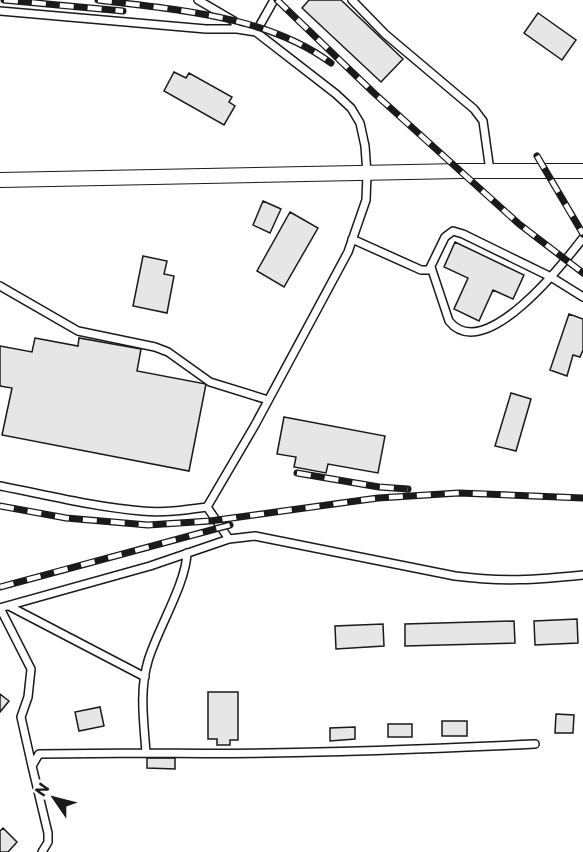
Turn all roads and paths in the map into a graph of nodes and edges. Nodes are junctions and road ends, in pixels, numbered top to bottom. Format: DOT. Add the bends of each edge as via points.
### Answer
graph roads {
  1 [pos="198,0"];
  2 [pos="274,0"];
  3 [pos="352,0"];
  4 [pos="0,10"];
  5 [pos="237,28"];
  6 [pos="256,32"];
  7 [pos="490,171"];
  8 [pos="583,171"];
  9 [pos="367,174"];
  10 [pos="0,180"];
  11 [pos="583,238"];
  12 [pos="352,239"];
  13 [pos="431,267"];
  14 [pos="551,278"];
  15 [pos="0,286"];
  16 [pos="583,297"];
  17 [pos="268,400"];
  18 [pos="0,486"];
  19 [pos="207,507"];
  20 [pos="229,539"];
  21 [pos="187,553"];
  22 [pos="583,575"];
  23 [pos="9,606"];
  24 [pos="0,608"];
  25 [pos="145,677"];
  26 [pos="535,744"];
  27 [pos="146,753"];
  28 [pos="32,766"];
  29 [pos="42,852"];
  1 -- 5 [label="lane" via="234,21"];
  2 -- 6 [label="lane"];
  3 -- 7 [label="lane" via="474,109 483,121"];
  4 -- 5 [label="lane" via="206,29"];
  5 -- 6 [label="lane"];
  6 -- 9 [label="lane" via="351,108 360,123"];
  7 -- 8 [label="street"];
  7 -- 9 [label="street"];
  9 -- 10 [label="street"];
  9 -- 12 [label="lane" via="366,200"];
  11 -- 14 [label="lane"];
  12 -- 13 [label="lane" via="421,270"];
  12 -- 17 [label="lane"];
  13 -- 14 [label="lane" via="453,231"];
  13 -- 14 [label="lane" via="449,321 465,333 482,331 514,313"];
  14 -- 16 [label="lane"];
  15 -- 17 [label="lane" via="78,332 155,347 210,382"];
  17 -- 19 [label="lane"];
  18 -- 19 [label="lane" via="143,511"];
  19 -- 20 [label="lane"];
  20 -- 21 [label="lane"];
  20 -- 22 [label="lane" via="255,537 487,580"];
  21 -- 23 [label="lane"];
  21 -- 25 [label="lane"];
  23 -- 24 [label="lane"];
  23 -- 25 [label="lane"];
  24 -- 28 [label="lane" via="30,669 28,697 21,717"];
  25 -- 27 [label="lane"];
  26 -- 27 [label="lane" via="355,753"];
  27 -- 28 [label="lane" via="39,754"];
  28 -- 29 [label="lane" via="48,833"];
}
